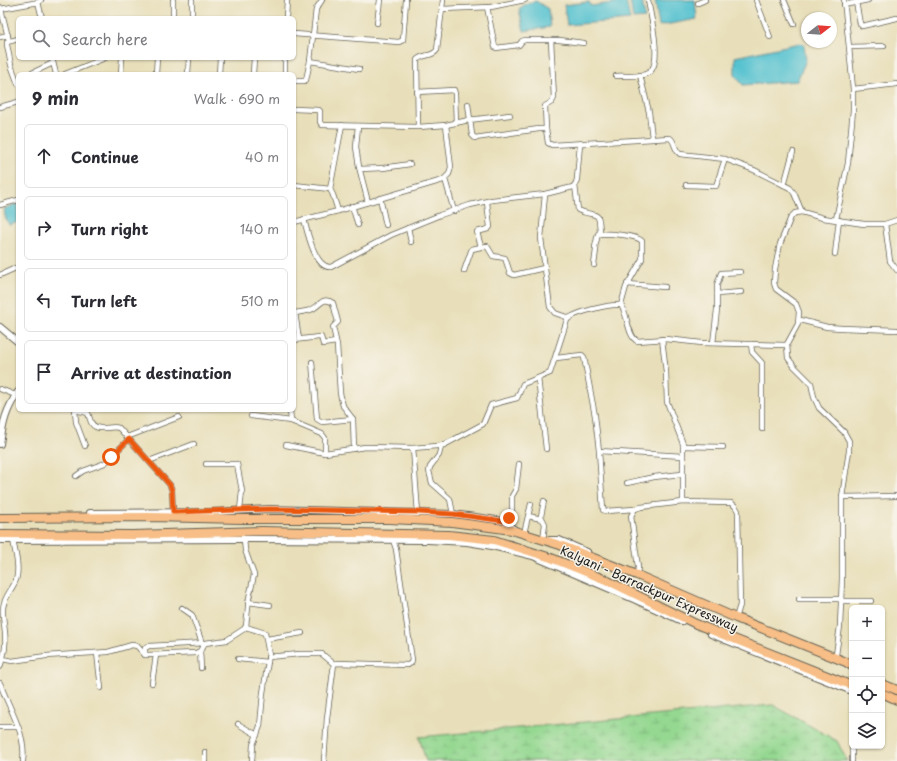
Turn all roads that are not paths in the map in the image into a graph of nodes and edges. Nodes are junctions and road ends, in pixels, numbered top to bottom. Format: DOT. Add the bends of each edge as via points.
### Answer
graph roads {
  1 [pos="173,0"];
  2 [pos="192,0"];
  3 [pos="287,0"];
  4 [pos="322,0"];
  5 [pos="380,0"];
  6 [pos="406,0"];
  7 [pos="443,0"];
  8 [pos="525,0"];
  9 [pos="648,0"];
  10 [pos="705,0"];
  11 [pos="756,0"];
  12 [pos="784,0"];
  13 [pos="868,0"];
  14 [pos="39,1"];
  15 [pos="844,2"];
  16 [pos="856,2"];
  17 [pos="698,3"];
  18 [pos="487,7"];
  19 [pos="0,8"];
  20 [pos="442,9"];
  21 [pos="42,16"];
  22 [pos="173,16"];
  23 [pos="192,16"];
  24 [pos="286,16"];
  25 [pos="897,18"];
  26 [pos="377,23"];
  27 [pos="794,24"];
  28 [pos="296,34"];
  29 [pos="8,35"];
  30 [pos="313,35"];
  31 [pos="0,37"];
  32 [pos="770,37"];
  33 [pos="16,39"];
  34 [pos="551,40"];
  35 [pos="9,41"];
  36 [pos="584,43"];
  37 [pos="884,46"];
  38 [pos="849,47"];
  39 [pos="100,60"];
  40 [pos="122,60"];
  41 [pos="157,60"];
  42 [pos="189,60"];
  43 [pos="220,60"];
  44 [pos="254,60"];
  45 [pos="285,60"];
  46 [pos="53,61"];
  47 [pos="310,61"];
  48 [pos="359,69"];
  49 [pos="34,72"];
  50 [pos="56,72"];
  51 [pos="70,72"];
  52 [pos="121,72"];
  53 [pos="156,72"];
  54 [pos="188,72"];
  55 [pos="219,72"];
  56 [pos="253,72"];
  57 [pos="285,72"];
  58 [pos="640,75"];
  59 [pos="616,76"];
  60 [pos="16,79"];
  61 [pos="296,81"];
  62 [pos="897,84"];
  63 [pos="853,89"];
  64 [pos="417,92"];
  65 [pos="16,103"];
  66 [pos="468,104"];
  67 [pos="0,107"];
  68 [pos="296,109"];
  69 [pos="510,115"];
  70 [pos="469,120"];
  71 [pos="456,123"];
  72 [pos="342,125"];
  73 [pos="446,125"];
  74 [pos="358,126"];
  75 [pos="418,127"];
  76 [pos="546,129"];
  77 [pos="652,138"];
  78 [pos="580,144"];
  79 [pos="794,152"];
  80 [pos="725,159"];
  81 [pos="410,164"];
  82 [pos="360,169"];
  83 [pos="445,179"];
  84 [pos="296,185"];
  85 [pos="575,185"];
  86 [pos="686,185"];
  87 [pos="784,185"];
  88 [pos="330,190"];
  89 [pos="546,194"];
  90 [pos="380,198"];
  91 [pos="16,201"];
  92 [pos="368,202"];
  93 [pos="487,202"];
  94 [pos="0,206"];
  95 [pos="352,206"];
  96 [pos="338,210"];
  97 [pos="454,211"];
  98 [pos="802,212"];
  99 [pos="304,219"];
  100 [pos="837,219"];
  101 [pos="897,220"];
  102 [pos="296,221"];
  103 [pos="885,224"];
  104 [pos="358,225"];
  105 [pos="386,225"];
  106 [pos="408,228"];
  107 [pos="600,233"];
  108 [pos="412,242"];
  109 [pos="481,247"];
  110 [pos="835,254"];
  111 [pos="594,265"];
  112 [pos="16,268"];
  113 [pos="544,268"];
  114 [pos="897,270"];
  115 [pos="464,272"];
  116 [pos="740,272"];
  117 [pos="0,275"];
  118 [pos="628,284"];
  119 [pos="665,287"];
  120 [pos="741,292"];
  121 [pos="717,294"];
  122 [pos="622,305"];
  123 [pos="296,313"];
  124 [pos="569,318"];
  125 [pos="800,320"];
  126 [pos="0,327"];
  127 [pos="897,330"];
  128 [pos="16,337"];
  129 [pos="662,339"];
  130 [pos="297,340"];
  131 [pos="336,342"];
  132 [pos="713,343"];
  133 [pos="751,344"];
  134 [pos="786,345"];
  135 [pos="556,358"];
  136 [pos="312,362"];
  137 [pos="538,378"];
  138 [pos="0,389"];
  139 [pos="16,395"];
  140 [pos="16,396"];
  141 [pos="75,412"];
  142 [pos="84,412"];
  143 [pos="93,412"];
  144 [pos="290,412"];
  145 [pos="90,416"];
  146 [pos="251,416"];
  147 [pos="179,417"];
  148 [pos="353,419"];
  149 [pos="291,421"];
  150 [pos="762,428"];
  151 [pos="128,438"];
  152 [pos="0,444"];
  153 [pos="194,444"];
  154 [pos="286,445"];
  155 [pos="85,446"];
  156 [pos="440,446"];
  157 [pos="683,446"];
  158 [pos="723,447"];
  159 [pos="354,448"];
  160 [pos="413,448"];
  161 [pos="546,449"];
  162 [pos="599,451"];
  163 [pos="325,453"];
  164 [pos="682,456"];
  165 [pos="149,461"];
  166 [pos="206,464"];
  167 [pos="519,464"];
  168 [pos="682,474"];
  169 [pos="76,476"];
  170 [pos="627,483"];
  171 [pos="897,496"];
  172 [pos="842,497"];
  173 [pos="544,501"];
  174 [pos="682,502"];
  175 [pos="530,504"];
  176 [pos="635,509"];
  177 [pos="240,510"];
  178 [pos="173,512"];
  179 [pos="418,512"];
  180 [pos="453,514"];
  181 [pos="528,516"];
  182 [pos="0,517"];
  183 [pos="542,519"];
  184 [pos="504,521"];
  185 [pos="520,532"];
  186 [pos="0,534"];
  187 [pos="244,539"];
  188 [pos="0,540"];
  189 [pos="13,540"];
  190 [pos="393,540"];
  191 [pos="543,540"];
  192 [pos="638,574"];
  193 [pos="800,599"];
  194 [pos="841,600"];
  195 [pos="871,601"];
  196 [pos="248,602"];
  197 [pos="270,605"];
  198 [pos="2,606"];
  199 [pos="182,608"];
  200 [pos="736,617"];
  201 [pos="246,627"];
  202 [pos="302,632"];
  203 [pos="267,639"];
  204 [pos="734,642"];
  205 [pos="203,643"];
  206 [pos="200,651"];
  207 [pos="97,653"];
  208 [pos="145,655"];
  209 [pos="156,655"];
  210 [pos="836,655"];
  211 [pos="3,659"];
  212 [pos="238,659"];
  213 [pos="268,660"];
  214 [pos="849,661"];
  215 [pos="334,664"];
  216 [pos="849,664"];
  217 [pos="0,667"];
  218 [pos="201,668"];
  219 [pos="0,683"];
  220 [pos="152,684"];
  221 [pos="849,684"];
  222 [pos="885,685"];
  223 [pos="101,688"];
  224 [pos="849,690"];
  225 [pos="897,690"];
  226 [pos="885,694"];
  227 [pos="897,700"];
  228 [pos="238,724"];
  229 [pos="0,727"];
  230 [pos="18,727"];
  231 [pos="257,735"];
  232 [pos="852,749"];
  233 [pos="205,752"];
  234 [pos="23,761"];
  235 [pos="205,761"];
  236 [pos="252,761"];
  237 [pos="324,761"];
  238 [pos="852,761"];
  1 -- 22 [label="street"];
  2 -- 23 [label="street"];
  3 -- 24 [label="street"];
  4 -- 30 [label="street" via="316,9"];
  5 -- 26 [label="street"];
  6 -- 30 [label="street" via="403,40 399,42"];
  7 -- 20 [label="street"];
  8 -- 18 [label="street"];
  9 -- 58 [label="street" via="656,52 650,71"];
  10 -- 17 [label="street"];
  11 -- 32 [label="street"];
  12 -- 27 [label="street"];
  13 -- 16 [label="street"];
  14 -- 19 [label="street"];
  14 -- 21 [label="street"];
  15 -- 16 [label="street"];
  15 -- 38 [label="street"];
  16 -- 25 [label="street" via="861,26"];
  18 -- 20 [label="street"];
  18 -- 34 [label="street" via="496,48 518,45 523,40"];
  19 -- 29 [label="street"];
  20 -- 64 [label="street" via="436,52 417,60"];
  28 -- 30 [label="street"];
  29 -- 31 [label="street"];
  29 -- 35 [label="street"];
  30 -- 47 [label="street"];
  33 -- 35 [label="street"];
  34 -- 36 [label="street"];
  34 -- 76 [label="street" via="554,98 545,106"];
  35 -- 60 [label="street" via="6,45"];
  37 -- 38 [label="street"];
  38 -- 63 [label="street"];
  39 -- 51 [label="street"];
  40 -- 52 [label="street"];
  41 -- 53 [label="street"];
  42 -- 54 [label="street"];
  43 -- 55 [label="street"];
  44 -- 56 [label="street"];
  45 -- 57 [label="street"];
  46 -- 49 [label="street"];
  46 -- 50 [label="street"];
  47 -- 48 [label="street"];
  47 -- 61 [label="street" via="306,81"];
  58 -- 59 [label="street"];
  58 -- 77 [label="street"];
  62 -- 63 [label="street"];
  63 -- 100 [label="street" via="849,156"];
  64 -- 71 [label="street" via="454,90"];
  64 -- 75 [label="street"];
  65 -- 67 [label="street"];
  66 -- 70 [label="street"];
  68 -- 72 [label="street" via="319,110 321,124"];
  69 -- 70 [label="street"];
  70 -- 71 [label="street"];
  70 -- 76 [label="street" via="475,138"];
  71 -- 73 [label="street"];
  72 -- 74 [label="street"];
  72 -- 88 [label="street"];
  73 -- 75 [label="street"];
  73 -- 83 [label="street" via="451,167"];
  74 -- 75 [label="street"];
  74 -- 82 [label="street" via="355,144"];
  76 -- 78 [label="street" via="549,145"];
  77 -- 78 [label="street"];
  77 -- 80 [label="street" via="671,138 680,154"];
  78 -- 85 [label="street"];
  79 -- 87 [label="street"];
  80 -- 86 [label="street" via="716,186"];
  80 -- 87 [label="street"];
  81 -- 82 [label="street"];
  82 -- 92 [label="street"];
  83 -- 90 [label="street"];
  83 -- 97 [label="street"];
  84 -- 88 [label="street"];
  85 -- 89 [label="street"];
  85 -- 107 [label="street" via="578,210 597,215"];
  87 -- 98 [label="street" via="794,193"];
  88 -- 96 [label="street"];
  89 -- 93 [label="street"];
  89 -- 113 [label="street" via="541,233"];
  90 -- 92 [label="street"];
  90 -- 105 [label="street"];
  91 -- 94 [label="street"];
  92 -- 95 [label="street"];
  93 -- 97 [label="street"];
  93 -- 109 [label="street" via="490,227 477,232"];
  95 -- 96 [label="street"];
  95 -- 104 [label="street"];
  96 -- 99 [label="street"];
  97 -- 106 [label="street"];
  98 -- 100 [label="street"];
  98 -- 125 [label="street" via="792,215 786,228 778,251 774,278 776,289 797,306"];
  99 -- 102 [label="street"];
  99 -- 106 [label="street" via="314,254 329,268"];
  100 -- 103 [label="street" via="864,224"];
  100 -- 110 [label="street"];
  101 -- 103 [label="street"];
  103 -- 114 [label="street" via="890,261"];
  106 -- 108 [label="street"];
  107 -- 111 [label="street" via="597,235"];
  107 -- 118 [label="street" via="640,238 642,241 642,259"];
  109 -- 113 [label="street" via="488,246 492,256 504,258 510,273 514,275"];
  109 -- 115 [label="street" via="470,251"];
  112 -- 117 [label="street"];
  113 -- 124 [label="street" via="550,307 556,314"];
  116 -- 121 [label="street" via="721,274 717,282"];
  118 -- 119 [label="street"];
  118 -- 122 [label="street"];
  120 -- 121 [label="street"];
  121 -- 132 [label="street"];
  122 -- 124 [label="street" via="588,311"];
  122 -- 129 [label="street" via="634,340"];
  123 -- 131 [label="street" via="312,310 321,302 332,301 338,322 333,327"];
  124 -- 135 [label="street"];
  125 -- 127 [label="street" via="842,328"];
  125 -- 134 [label="street"];
  126 -- 128 [label="street"];
  129 -- 132 [label="street"];
  129 -- 157 [label="street" via="666,402"];
  130 -- 131 [label="street" via="321,337 323,344"];
  131 -- 148 [label="street" via="340,393 343,406"];
  132 -- 133 [label="street"];
  133 -- 134 [label="street"];
  133 -- 150 [label="street" via="752,352 762,363"];
  134 -- 172 [label="street" via="790,361 811,383 816,404 848,438 849,451"];
  135 -- 137 [label="street" via="550,373"];
  135 -- 162 [label="street" via="584,356"];
  136 -- 148 [label="street" via="317,419 322,422"];
  137 -- 156 [label="street" via="523,384 517,398 491,405 483,424"];
  137 -- 161 [label="street"];
  138 -- 139 [label="street"];
  140 -- 152 [label="street" via="7,410"];
  141 -- 155 [label="street"];
  142 -- 145 [label="street"];
  143 -- 145 [label="street"];
  144 -- 149 [label="street"];
  145 -- 151 [label="street" via="92,424 97,428 117,427"];
  146 -- 149 [label="street"];
  147 -- 151 [label="street"];
  148 -- 159 [label="street"];
  149 -- 163 [label="street" via="322,434 325,438"];
  151 -- 165 [label="street"];
  151 -- 169 [label="street" via="105,463"];
  153 -- 165 [label="street"];
  154 -- 163 [label="street"];
  156 -- 160 [label="street"];
  156 -- 180 [label="street" via="439,455 429,471 432,482 450,499"];
  157 -- 158 [label="street"];
  157 -- 164 [label="street"];
  159 -- 160 [label="street"];
  159 -- 163 [label="street"];
  160 -- 179 [label="street"];
  162 -- 164 [label="street"];
  162 -- 176 [label="street" via="603,510"];
  164 -- 168 [label="street"];
  165 -- 178 [label="street" via="170,485"];
  166 -- 177 [label="street" via="238,464 242,491"];
  167 -- 184 [label="street" via="516,489 512,496 512,515"];
  168 -- 170 [label="street"];
  168 -- 174 [label="street"];
  171 -- 172 [label="street"];
  172 -- 194 [label="street"];
  173 -- 183 [label="street"];
  174 -- 176 [label="street" via="641,506"];
  174 -- 200 [label="street" via="731,503 737,508 740,602"];
  175 -- 181 [label="street"];
  176 -- 192 [label="street" via="631,520"];
  177 -- 178 [label="street"];
  177 -- 179 [label="street"];
  178 -- 182 [label="street"];
  179 -- 180 [label="street"];
  180 -- 184 [label="street"];
  181 -- 183 [label="street"];
  181 -- 185 [label="street"];
  182 -- 185 [label="highway, Kalyani - Barrackpur Expressway" via="389,519 452,522"];
  183 -- 191 [label="street" via="545,524"];
  184 -- 185 [label="street"];
  185 -- 191 [label="highway, Kalyani - Barrackpur Expressway"];
  186 -- 204 [label="highway, Kalyani - Barrackpur Expressway" via="134,535 262,531 449,535 494,540 551,558 606,580"];
  187 -- 189 [label="street"];
  187 -- 190 [label="street"];
  187 -- 196 [label="street" via="245,550 254,574"];
  188 -- 189 [label="street"];
  189 -- 198 [label="street" via="17,576"];
  190 -- 204 [label="street" via="467,542 533,556"];
  190 -- 215 [label="street" via="411,663"];
  191 -- 192 [label="highway, Kalyani - Barrackpur Expressway"];
  192 -- 200 [label="highway, Kalyani - Barrackpur Expressway"];
  193 -- 194 [label="street"];
  194 -- 195 [label="street"];
  194 -- 210 [label="street"];
  196 -- 197 [label="street"];
  196 -- 201 [label="street"];
  198 -- 211 [label="street" via="5,646"];
  199 -- 205 [label="street" via="192,615"];
  200 -- 210 [label="street"];
  200 -- 216 [label="highway, Kalyani - Barrackpur Expressway"];
  201 -- 203 [label="street" via="263,631"];
  201 -- 205 [label="street" via="230,639"];
  202 -- 203 [label="street"];
  203 -- 213 [label="street"];
  204 -- 221 [label="highway, Kalyani - Barrackpur Expressway"];
  204 -- 224 [label="street"];
  205 -- 206 [label="street"];
  205 -- 208 [label="street" via="149,646 145,648"];
  206 -- 209 [label="street"];
  206 -- 218 [label="street"];
  207 -- 208 [label="street" via="132,645 137,646"];
  207 -- 211 [label="street" via="12,661"];
  207 -- 223 [label="street"];
  208 -- 209 [label="street"];
  209 -- 220 [label="street"];
  210 -- 214 [label="street"];
  211 -- 217 [label="street"];
  212 -- 213 [label="street"];
  213 -- 215 [label="street" via="300,654 322,654"];
  213 -- 231 [label="street"];
  215 -- 237 [label="street"];
  219 -- 230 [label="street"];
  222 -- 225 [label="highway"];
  226 -- 227 [label="highway"];
  228 -- 231 [label="street"];
  229 -- 230 [label="street"];
  230 -- 234 [label="street" via="23,747"];
  231 -- 236 [label="street" via="253,745"];
  232 -- 238 [label="street"];
  233 -- 235 [label="street"];
}
